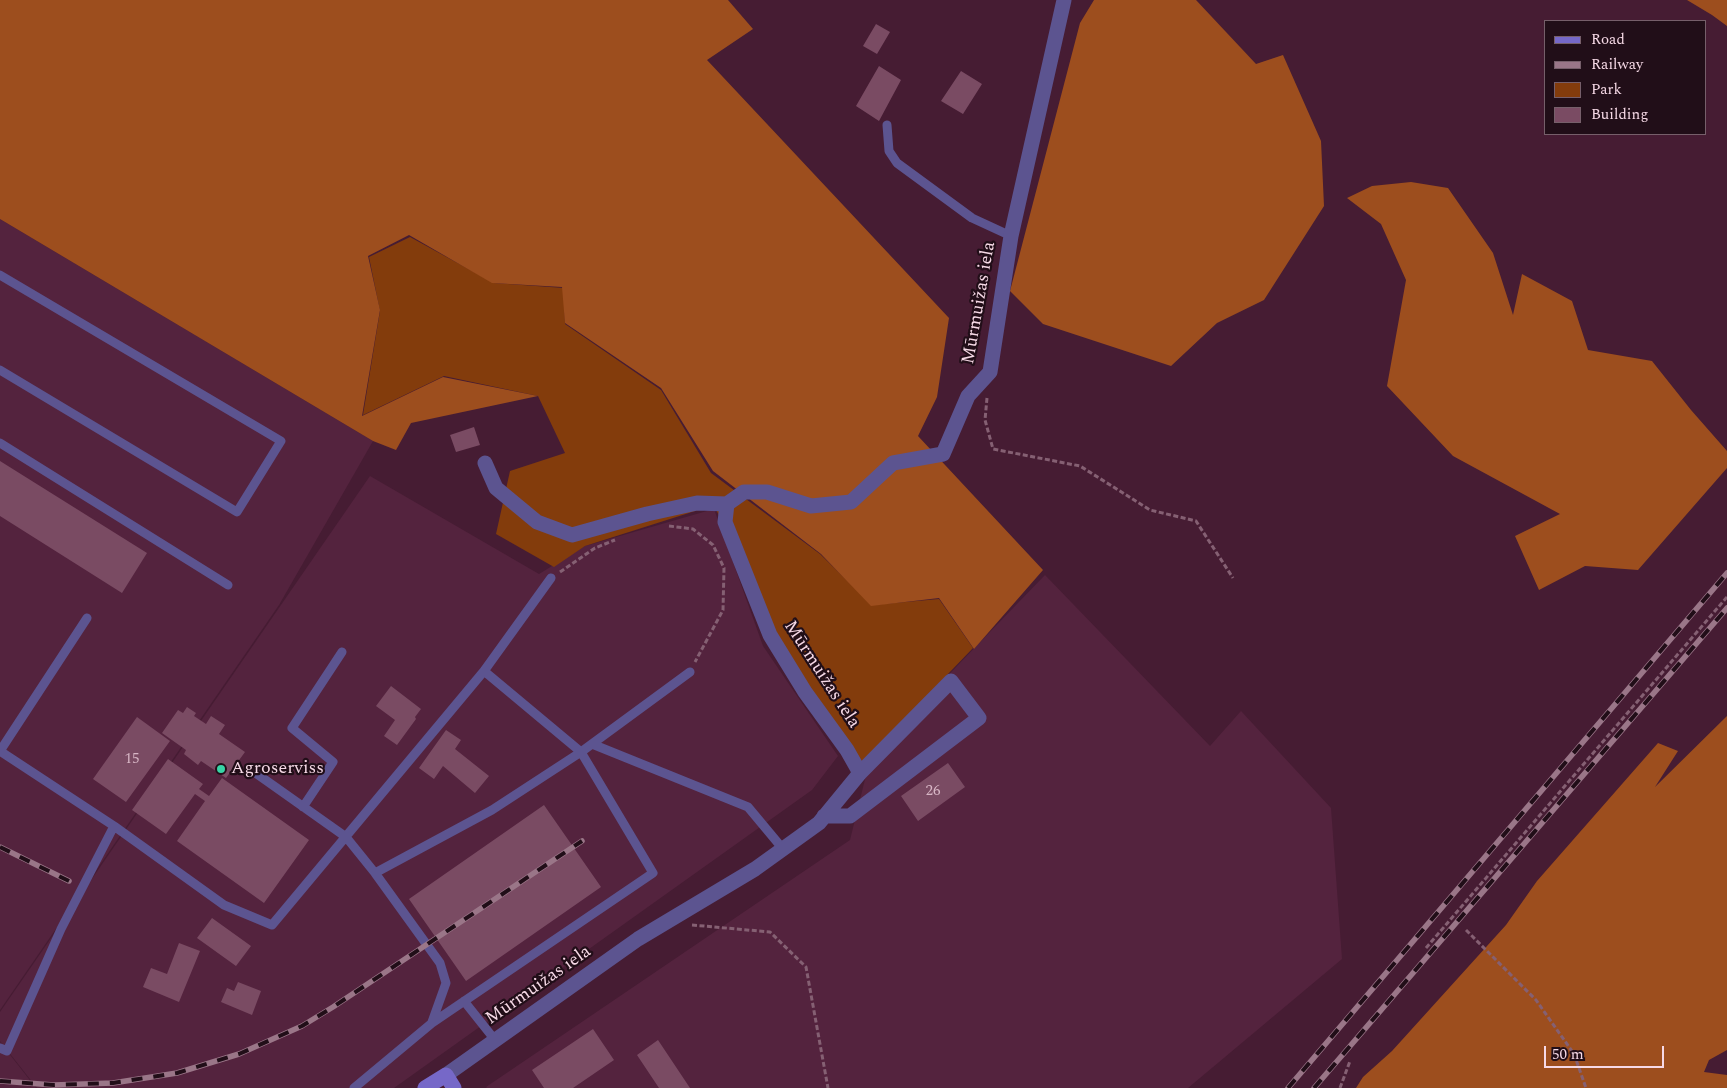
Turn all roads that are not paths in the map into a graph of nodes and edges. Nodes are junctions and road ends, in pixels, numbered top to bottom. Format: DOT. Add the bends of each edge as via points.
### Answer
graph roads {
  1 [pos="1064,0"];
  2 [pos="887,125"];
  3 [pos="1011,236"];
  4 [pos="0,275"];
  5 [pos="0,370"];
  6 [pos="0,443"];
  7 [pos="485,463"];
  8 [pos="727,504"];
  9 [pos="551,578"];
  10 [pos="228,586"];
  11 [pos="87,618"];
  12 [pos="342,652"];
  13 [pos="484,671"];
  14 [pos="690,672"];
  15 [pos="592,744"];
  16 [pos="581,752"];
  17 [pos="257,774"];
  18 [pos="860,774"];
  19 [pos="303,806"];
  20 [pos="824,816"];
  21 [pos="114,826"];
  22 [pos="346,837"];
  23 [pos="782,849"];
  24 [pos="375,873"];
  25 [pos="464,1001"];
  26 [pos="432,1022"];
  27 [pos="495,1040"];
  28 [pos="0,1048"];
  29 [pos="446,1075"];
  30 [pos="354,1088"];
  31 [pos="425,1088"];
  32 [pos="454,1088"];
  1 -- 3 [label="street, Mūrmuižas iela"];
  2 -- 3 [label="lane" via="889,151 897,163 972,218"];
  3 -- 8 [label="street, Mūrmuižas iela" via="990,372 968,396 942,454 893,463 851,502 811,506 767,492 744,492"];
  4 -- 5 [label="lane" via="281,441 237,512"];
  6 -- 10 [label="lane"];
  7 -- 8 [label="street" via="496,488 537,522 572,535 697,503"];
  8 -- 18 [label="street, Mūrmuižas iela" via="726,522 770,635"];
  9 -- 13 [label="lane"];
  11 -- 21 [label="lane" via="0,751"];
  12 -- 19 [label="lane" via="292,728 333,762"];
  13 -- 16 [label="lane"];
  13 -- 22 [label="lane"];
  14 -- 15 [label="lane"];
  15 -- 16 [label="lane"];
  15 -- 23 [label="lane" via="748,807"];
  16 -- 24 [label="lane" via="492,810"];
  16 -- 25 [label="lane" via="654,874"];
  17 -- 19 [label="lane"];
  18 -- 20 [label="street, Mūrmuižas iela"];
  18 -- 20 [label="street, Mūrmuižas iela" via="951,681 979,718 850,816"];
  19 -- 22 [label="lane"];
  20 -- 23 [label="street, Mūrmuižas iela"];
  21 -- 22 [label="lane" via="224,905 272,925"];
  21 -- 28 [label="lane" via="60,929 7,1050"];
  22 -- 24 [label="lane"];
  23 -- 27 [label="street, Mūrmuižas iela" via="755,869 638,939"];
  24 -- 26 [label="lane" via="440,963 446,983"];
  25 -- 26 [label="lane"];
  25 -- 27 [label="lane"];
  26 -- 30 [label="lane"];
  27 -- 29 [label="street, Mūrmuižas iela"];
  29 -- 31 [label="street, Mūrmuižas iela"];
  29 -- 32 [label="street"];
}
